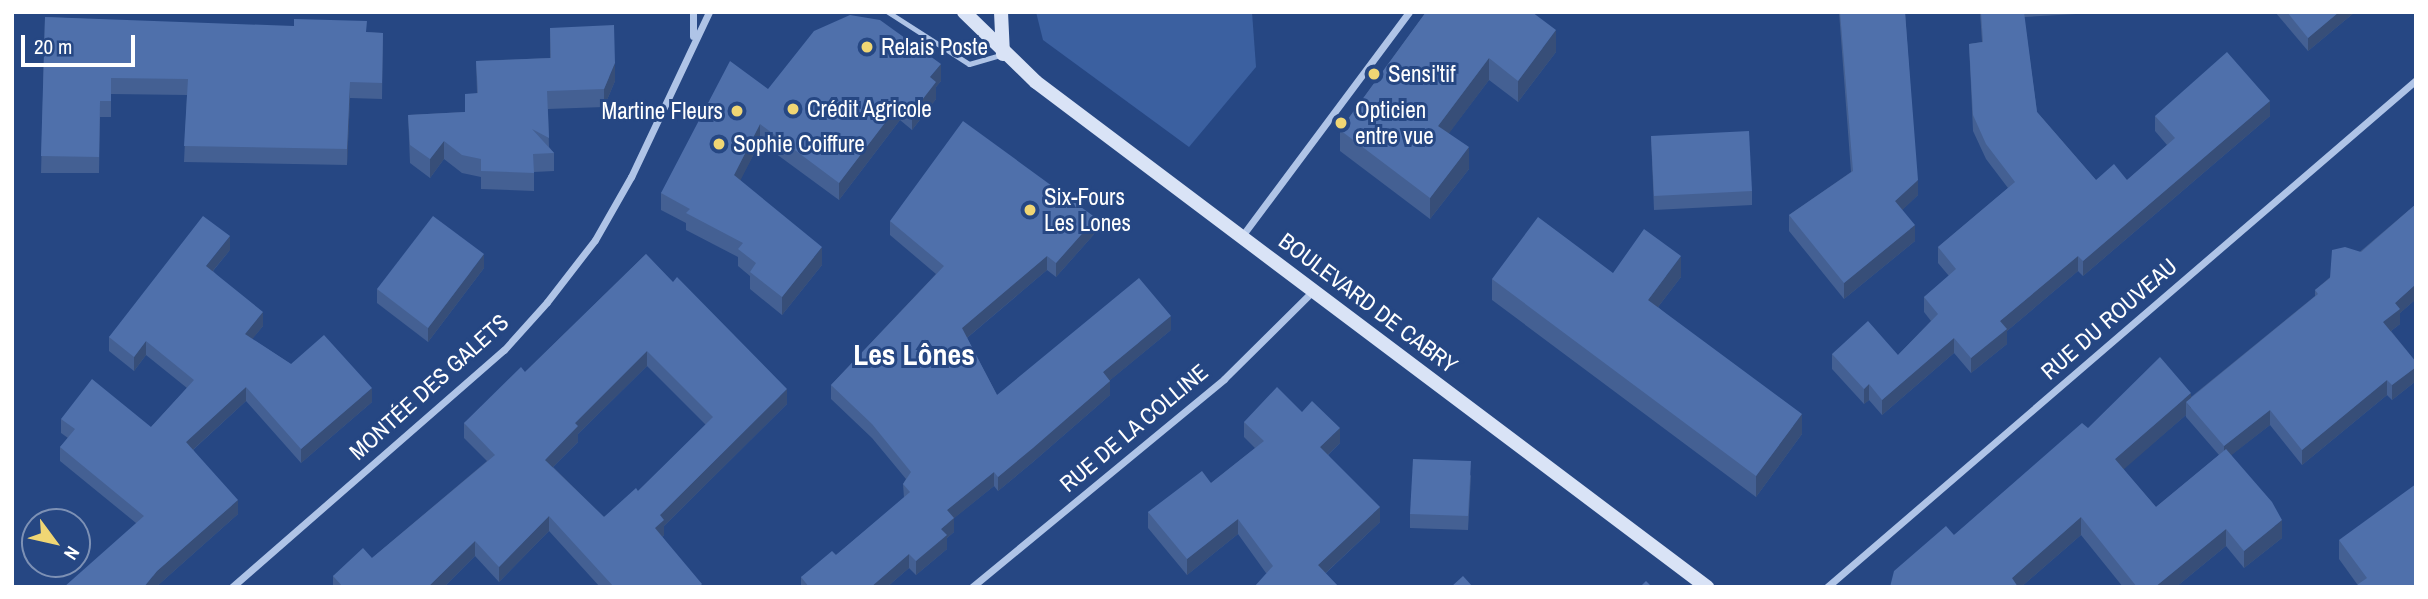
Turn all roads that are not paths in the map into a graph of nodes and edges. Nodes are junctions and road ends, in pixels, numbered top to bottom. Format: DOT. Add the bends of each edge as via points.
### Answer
graph roads {
  1 [pos="693,12"];
  2 [pos="709,12"];
  3 [pos="888,12"];
  4 [pos="964,12"];
  5 [pos="1001,12"];
  6 [pos="1409,12"];
  7 [pos="693,38"];
  8 [pos="1003,54"];
  9 [pos="2416,80"];
  10 [pos="1242,237"];
  11 [pos="1314,290"];
  12 [pos="232,587"];
  13 [pos="972,587"];
  14 [pos="1707,587"];
  15 [pos="1826,587"];
  1 -- 7 [label="street, MONTÉE DES GALETS"];
  2 -- 7 [label="street, MONTÉE DES GALETS"];
  3 -- 8 [label="lane" via="969,64"];
  4 -- 8 [label="street, BOULEVARD DE CABRY"];
  5 -- 8 [label="street"];
  6 -- 10 [label="street"];
  7 -- 12 [label="street, MONTÉE DES GALETS" via="663,115 596,240 504,350"];
  8 -- 10 [label="street, BOULEVARD DE CABRY"];
  9 -- 15 [label="street, RUE DU ROUVEAU"];
  10 -- 11 [label="street, BOULEVARD DE CABRY"];
  11 -- 13 [label="street, RUE DE LA COLLINE" via="1224,379"];
  11 -- 14 [label="street, BOULEVARD DE CABRY"];
}
